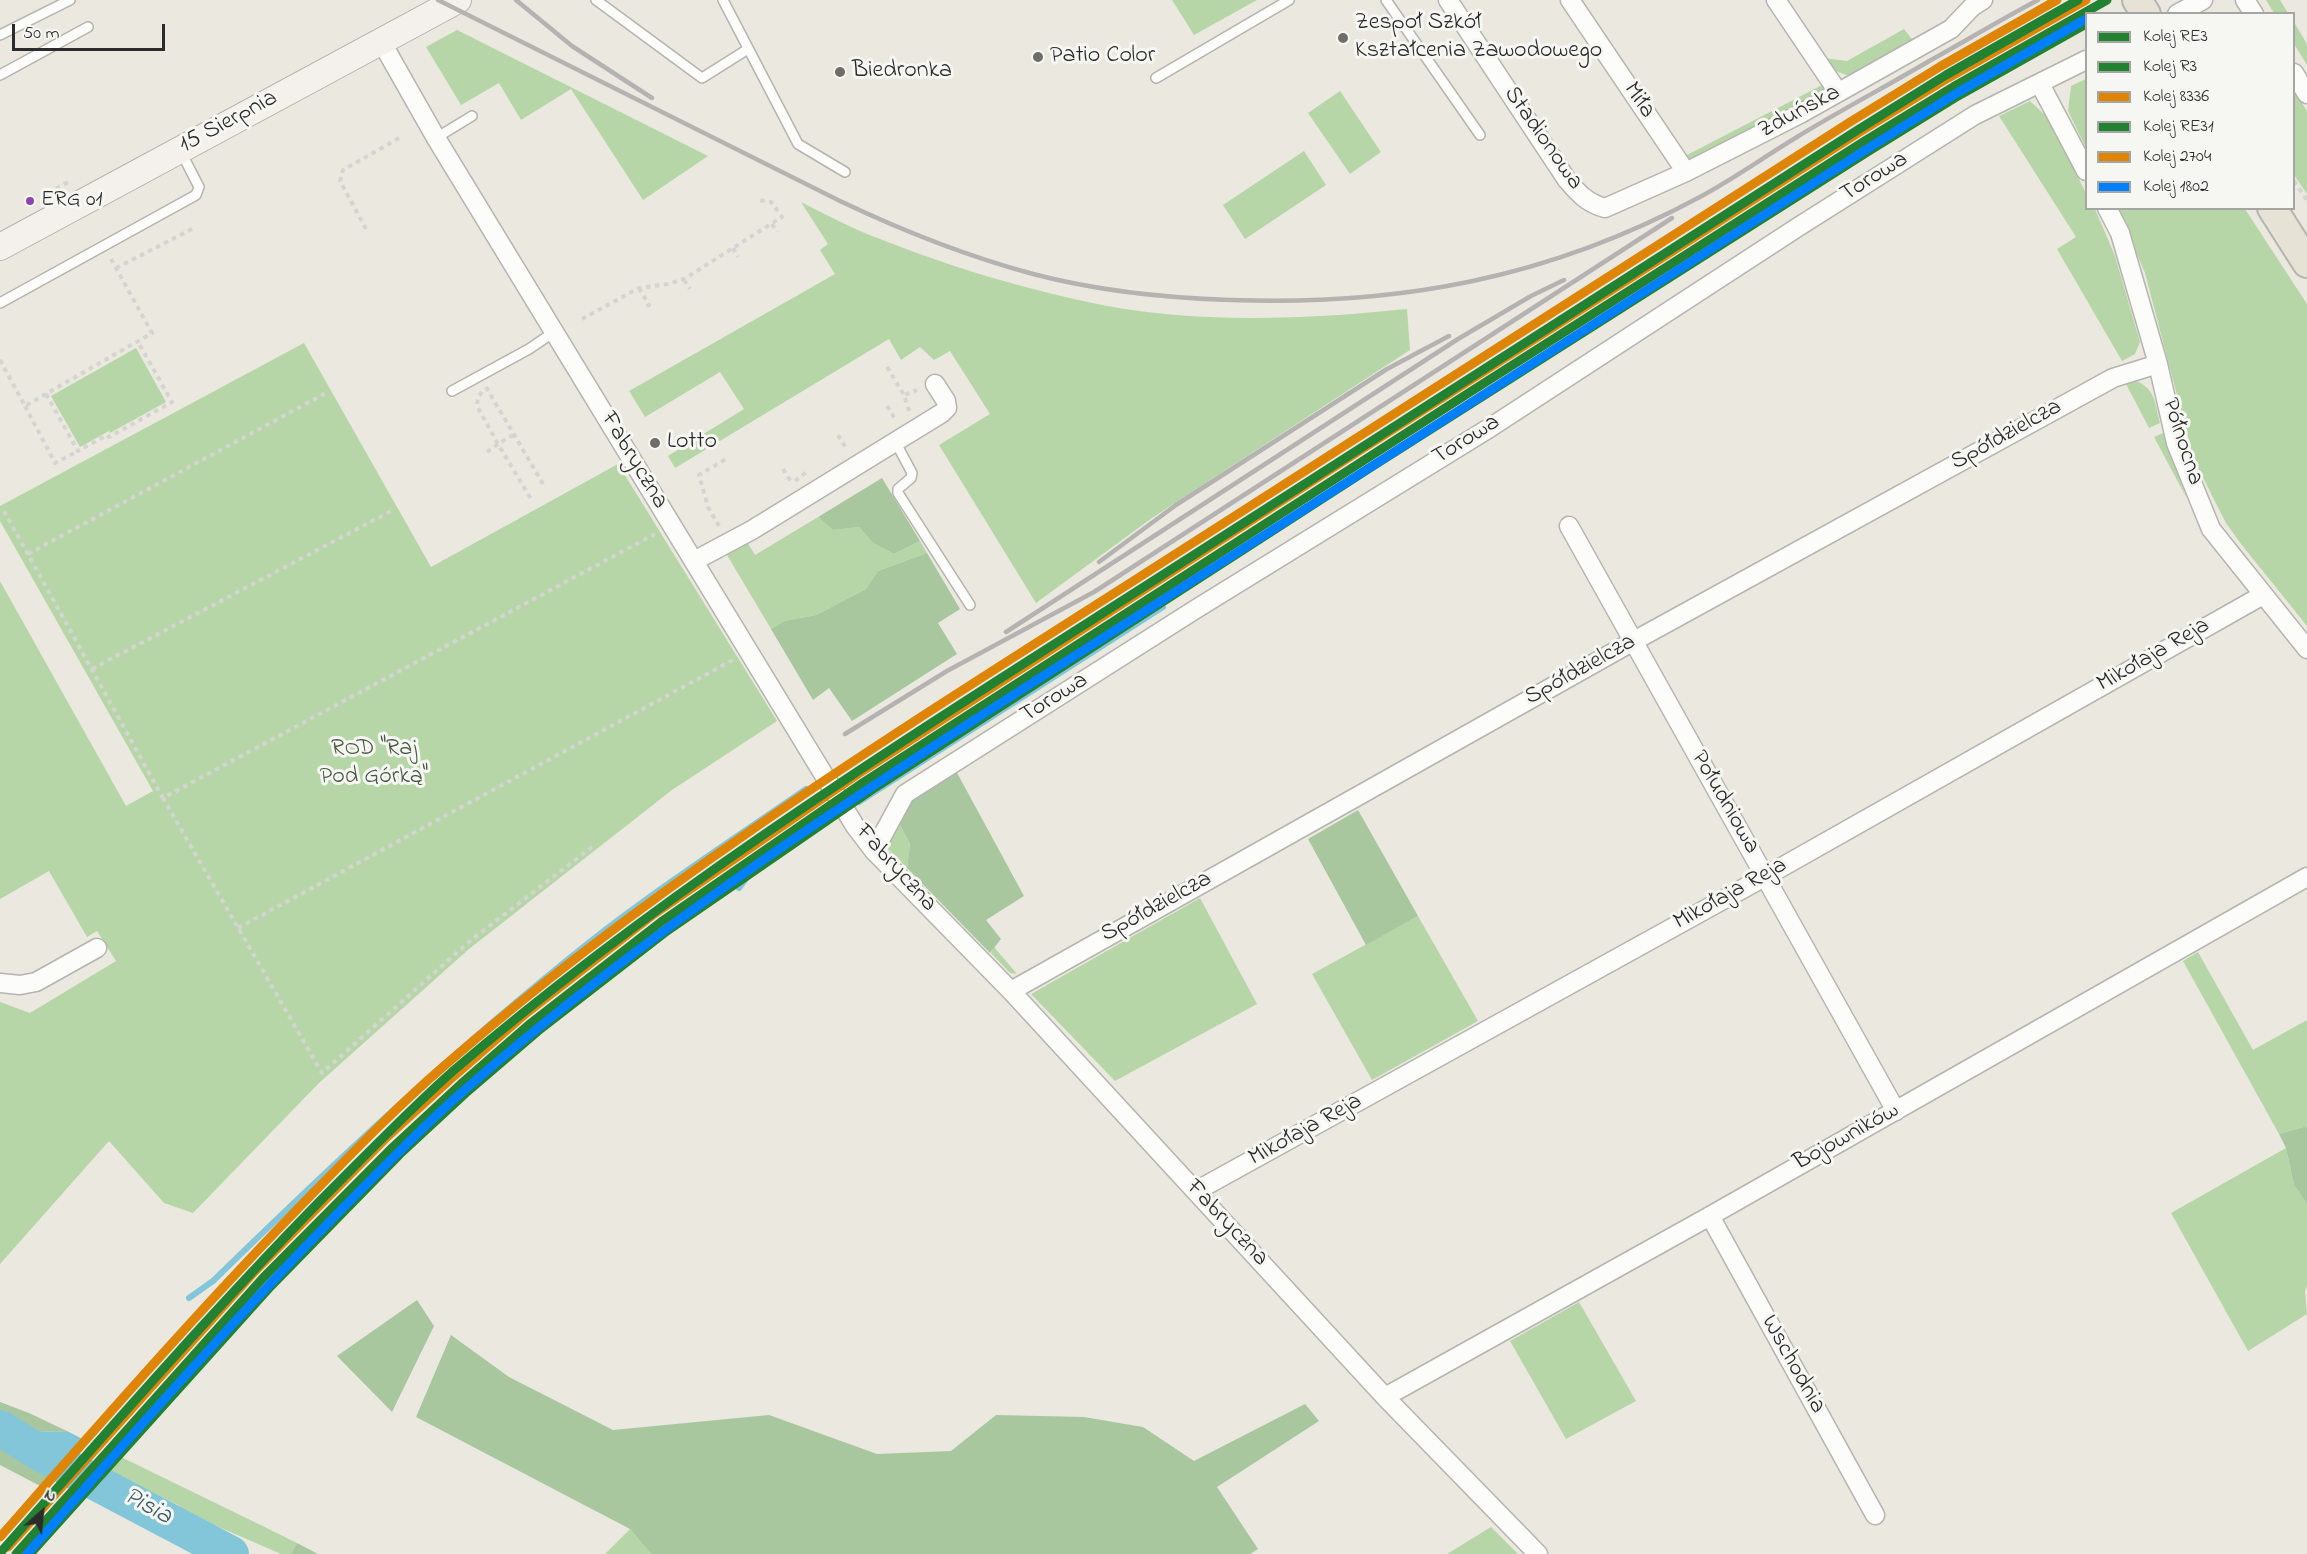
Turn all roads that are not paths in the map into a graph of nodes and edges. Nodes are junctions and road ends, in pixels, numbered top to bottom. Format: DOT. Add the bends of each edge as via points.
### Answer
graph roads {
  1 [pos="70,0"];
  2 [pos="458,0"];
  3 [pos="596,0"];
  4 [pos="723,0"];
  5 [pos="1289,0"];
  6 [pos="1386,0"];
  7 [pos="1448,0"];
  8 [pos="1570,0"];
  9 [pos="1776,0"];
  10 [pos="2203,0"];
  11 [pos="1974,2"];
  12 [pos="2181,12"];
  13 [pos="88,27"];
  14 [pos="0,35"];
  15 [pos="381,41"];
  16 [pos="748,49"];
  17 [pos="2085,61"];
  18 [pos="0,75"];
  19 [pos="2295,75"];
  20 [pos="1156,78"];
  21 [pos="2040,84"];
  22 [pos="1838,92"];
  23 [pos="2307,94"];
  24 [pos="472,116"];
  25 [pos="1480,135"];
  26 [pos="436,138"];
  27 [pos="180,150"];
  28 [pos="2085,169"];
  29 [pos="1686,171"];
  30 [pos="845,172"];
  31 [pos="1605,208"];
  32 [pos="2108,210"];
  33 [pos="2273,210"];
  34 [pos="0,247"];
  35 [pos="2307,263"];
  36 [pos="0,303"];
  37 [pos="554,332"];
  38 [pos="2158,364"];
  39 [pos="935,384"];
  40 [pos="452,391"];
  41 [pos="896,443"];
  42 [pos="1569,526"];
  43 [pos="694,561"];
  44 [pos="2263,595"];
  45 [pos="970,605"];
  46 [pos="1632,642"];
  47 [pos="2307,649"];
  48 [pos="874,851"];
  49 [pos="1766,876"];
  50 [pos="2307,877"];
  51 [pos="97,948"];
  52 [pos="0,983"];
  53 [pos="1011,991"];
  54 [pos="1896,1111"];
  55 [pos="1196,1191"];
  56 [pos="1710,1216"];
  57 [pos="1385,1396"];
  58 [pos="1875,1515"];
  59 [pos="1538,1554"];
  1 -- 14 [label="lane"];
  2 -- 15 [label="main road, 15 Sierpnia"];
  3 -- 16 [label="lane" via="702,78"];
  4 -- 16 [label="lane"];
  5 -- 20 [label="lane"];
  6 -- 25 [label="lane"];
  7 -- 31 [label="street, Stadionowa" via="1567,180 1582,198"];
  8 -- 29 [label="street, Miła"];
  9 -- 22 [label="street"];
  10 -- 12 [label="street"];
  11 -- 22 [label="street, Zduńska" via="1951,29"];
  13 -- 18 [label="lane"];
  15 -- 26 [label="street, Fabryczna"];
  15 -- 27 [label="main road, 15 Sierpnia"];
  16 -- 30 [label="lane" via="798,144"];
  17 -- 21 [label="street, Torowa"];
  19 -- 23 [label="street"];
  21 -- 28 [label="street"];
  21 -- 48 [label="street, Torowa" via="1975,115 1491,427 905,794"];
  22 -- 29 [label="street, Zduńska"];
  24 -- 26 [label="lane"];
  26 -- 37 [label="street, Fabryczna"];
  27 -- 34 [label="main road, 15 Sierpnia"];
  27 -- 36 [label="lane" via="199,187 196,195"];
  29 -- 31 [label="street, Zduńska"];
  32 -- 38 [label="street, Północna" via="2120,233"];
  33 -- 35 [label="main road"];
  37 -- 40 [label="lane"];
  37 -- 43 [label="street, Fabryczna"];
  38 -- 44 [label="street, Północna" via="2176,443 2211,529"];
  38 -- 46 [label="street, Spółdzielcza" via="2113,378"];
  39 -- 41 [label="street" via="947,408"];
  41 -- 43 [label="street"];
  41 -- 45 [label="lane" via="912,473 898,493"];
  42 -- 46 [label="street, Południowa"];
  43 -- 48 [label="street, Fabryczna" via="830,789"];
  44 -- 47 [label="street, Północna"];
  44 -- 49 [label="street, Mikołaja Reja"];
  46 -- 49 [label="street, Południowa"];
  46 -- 53 [label="street, Spółdzielcza"];
  48 -- 53 [label="street, Fabryczna"];
  49 -- 54 [label="street, Południowa"];
  49 -- 55 [label="street, Mikołaja Reja"];
  50 -- 54 [label="street, Bojowników"];
  51 -- 52 [label="street" via="36,982"];
  53 -- 55 [label="street, Fabryczna"];
  54 -- 56 [label="street, Bojowników"];
  55 -- 57 [label="street, Fabryczna"];
  56 -- 57 [label="street, Bojowników"];
  56 -- 58 [label="street, Wschodnia"];
  57 -- 59 [label="street, Fabryczna"];
}
